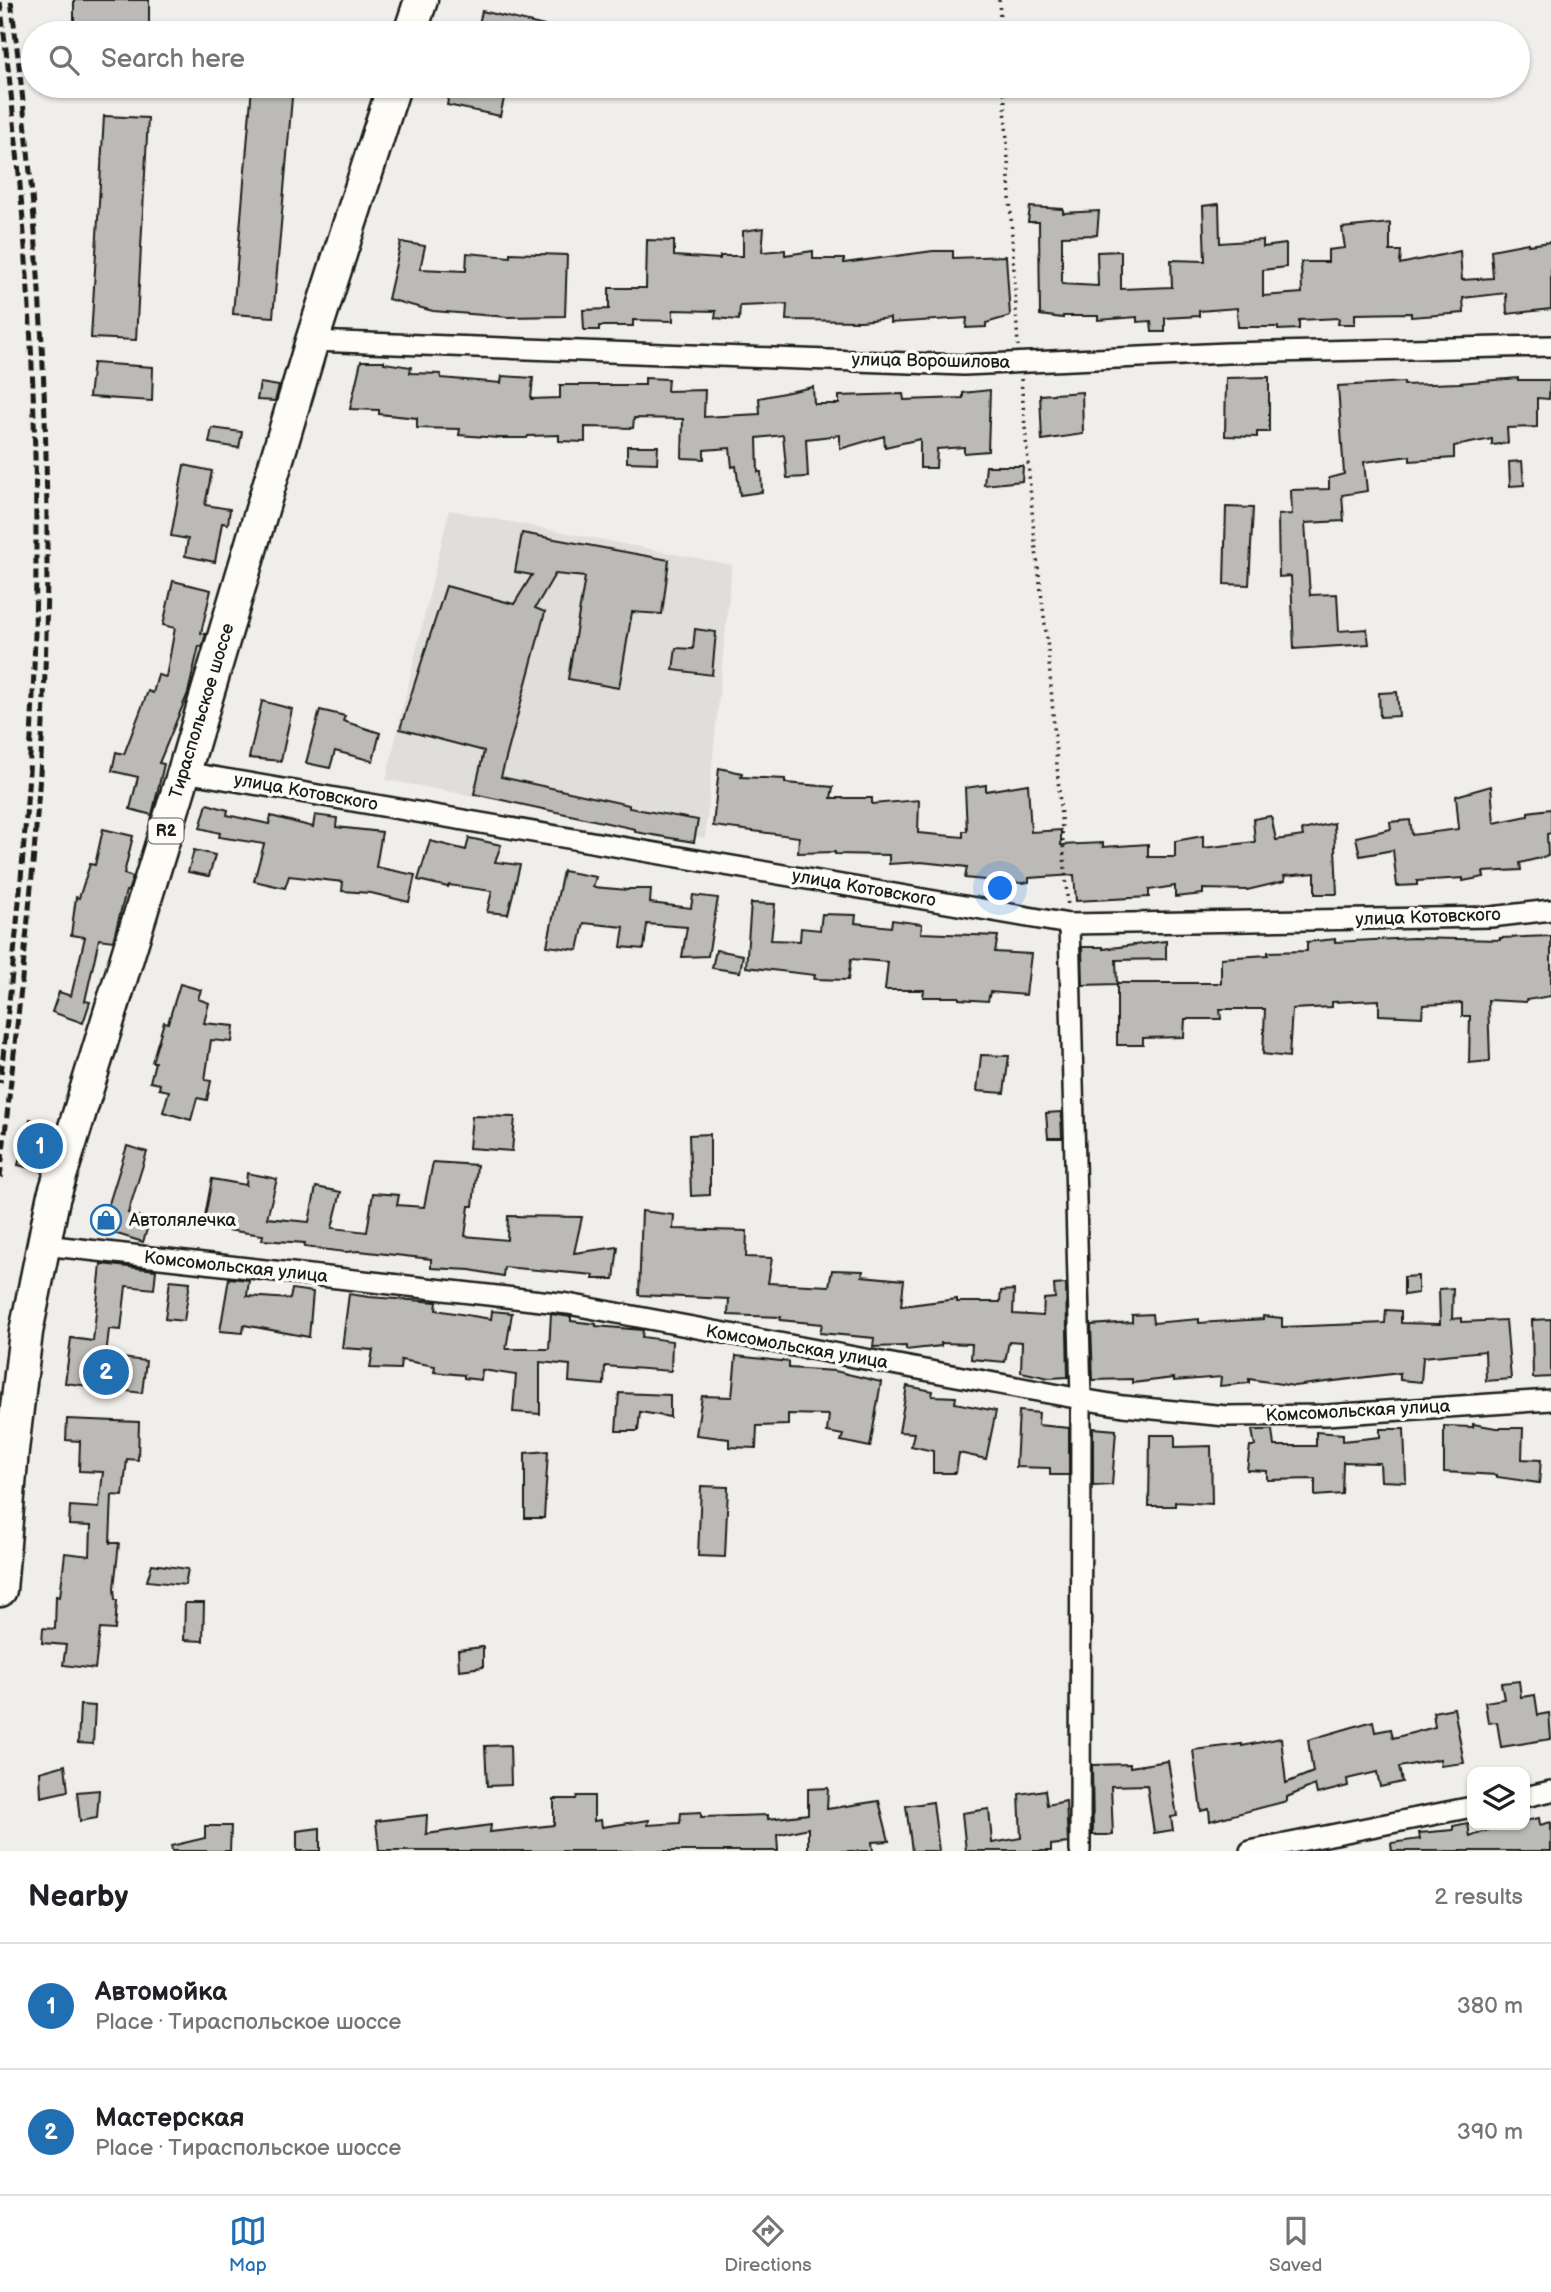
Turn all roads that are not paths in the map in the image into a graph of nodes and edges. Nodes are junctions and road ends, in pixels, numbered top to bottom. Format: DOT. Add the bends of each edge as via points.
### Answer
graph roads {
  1 [pos="421,0"];
  2 [pos="414,21"];
  3 [pos="390,98"];
  4 [pos="312,341"];
  5 [pos="1551,346"];
  6 [pos="184,772"];
  7 [pos="1551,910"];
  8 [pos="1069,924"];
  9 [pos="44,1245"];
  10 [pos="1081,1399"];
  11 [pos="1551,1400"];
  12 [pos="0,1590"];
  13 [pos="1551,1791"];
  14 [pos="1530,1796"];
  15 [pos="1467,1808"];
  16 [pos="1080,1851"];
  17 [pos="1250,1851"];
  1 -- 2 [label="main road"];
  3 -- 4 [label="main road, Тираспольское шоссе / R2"];
  4 -- 5 [label="street, улица Ворошилова" via="964,365"];
  4 -- 6 [label="main road, Тираспольское шоссе / R2"];
  6 -- 8 [label="street, улица Котовского"];
  6 -- 9 [label="main road, Тираспольское шоссе / R2"];
  7 -- 8 [label="street, улица Котовского" via="1491,917"];
  8 -- 10 [label="street"];
  9 -- 10 [label="street, Комсомольская улица" via="568,1304"];
  9 -- 12 [label="main road, Тираспольское шоссе / R2" via="26,1332"];
  10 -- 11 [label="street, Комсомольская улица" via="1226,1416 1327,1415"];
  10 -- 16 [label="street"];
  13 -- 14 [label="street"];
  15 -- 17 [label="street"];
}
